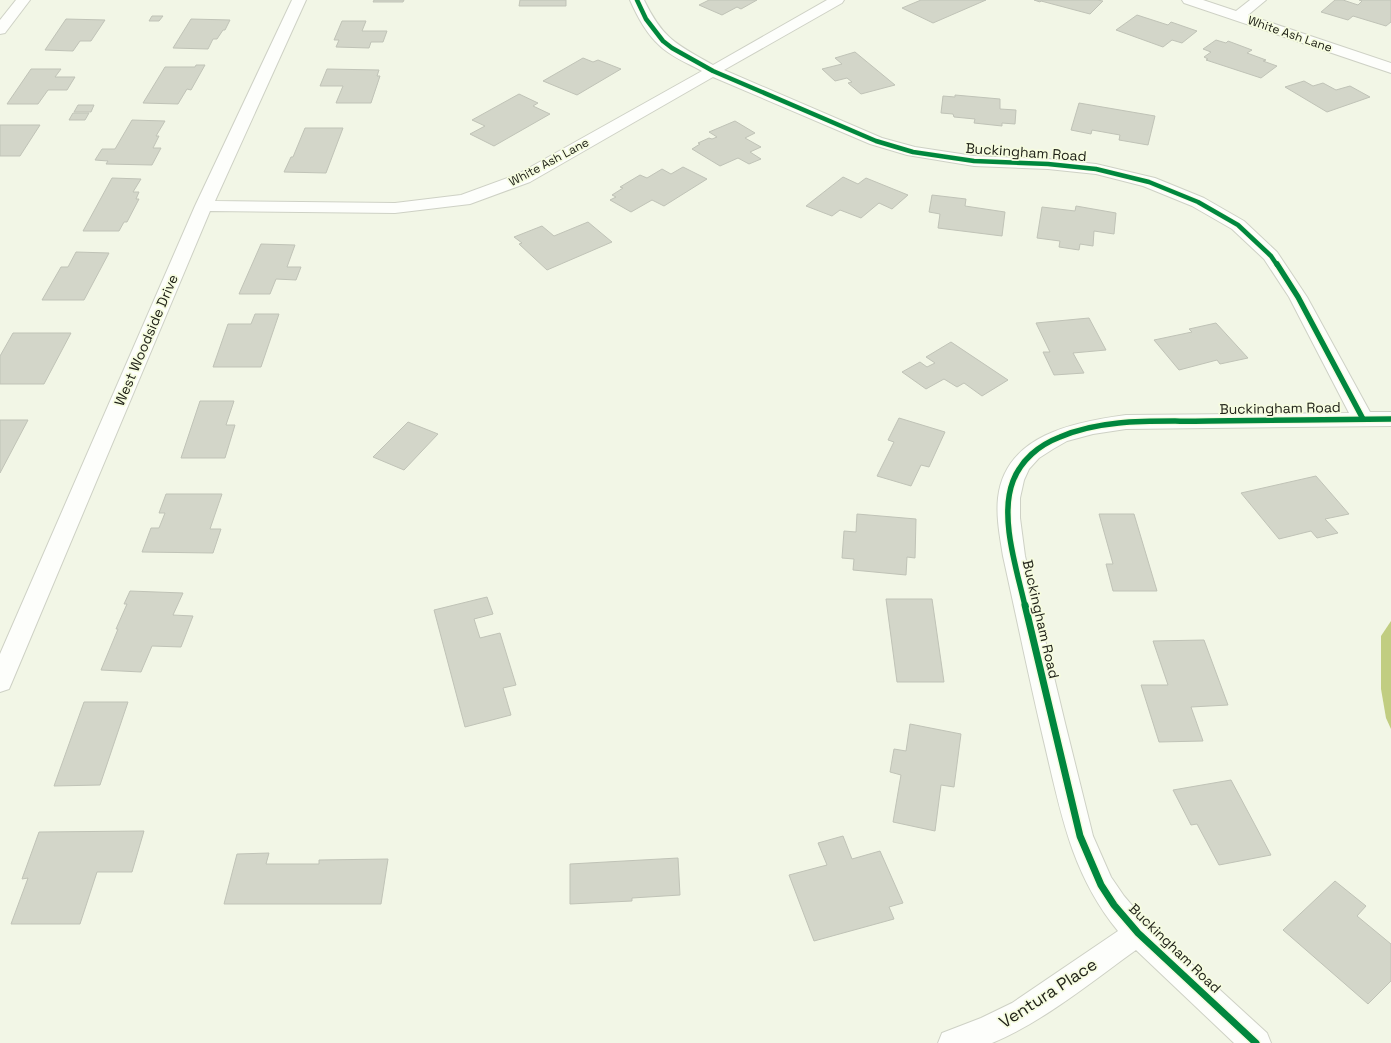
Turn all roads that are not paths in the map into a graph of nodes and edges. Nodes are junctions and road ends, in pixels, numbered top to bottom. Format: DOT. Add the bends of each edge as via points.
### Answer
graph roads {
  1 [pos="23,0"];
  2 [pos="299,0"];
  3 [pos="638,0"];
  4 [pos="837,0"];
  5 [pos="1189,0"];
  6 [pos="1260,0"];
  7 [pos="1238,16"];
  8 [pos="0,30"];
  9 [pos="1391,68"];
  10 [pos="713,70"];
  11 [pos="204,206"];
  12 [pos="1391,419"];
  13 [pos="1363,420"];
  14 [pos="0,682"];
  15 [pos="1138,933"];
  16 [pos="953,1043"];
  17 [pos="1256,1043"];
  1 -- 8 [label="street"];
  2 -- 11 [label="street, West Woodside Drive"];
  3 -- 10 [label="street, Buckingham Road" via="646,19 663,41"];
  4 -- 10 [label="street, White Ash Lane"];
  5 -- 7 [label="street, White Ash Lane"];
  6 -- 7 [label="street"];
  7 -- 9 [label="street, White Ash Lane"];
  10 -- 11 [label="street, White Ash Lane" via="524,178 464,200 394,208"];
  10 -- 13 [label="street, Buckingham Road" via="876,141 913,152 974,161 1096,169 1149,182 1198,202 1238,225 1271,256 1298,297"];
  11 -- 14 [label="street, West Woodside Drive"];
  12 -- 13 [label="street"];
  13 -- 15 [label="street, Buckingham Road" via="1126,422 1098,425 1055,438 1036,450 1022,463 1012,481 1009,529 1080,836 1101,885"];
  15 -- 16 [label="street, Ventura Place" via="1022,1013 988,1030"];
  15 -- 17 [label="street, Buckingham Road"];
}
